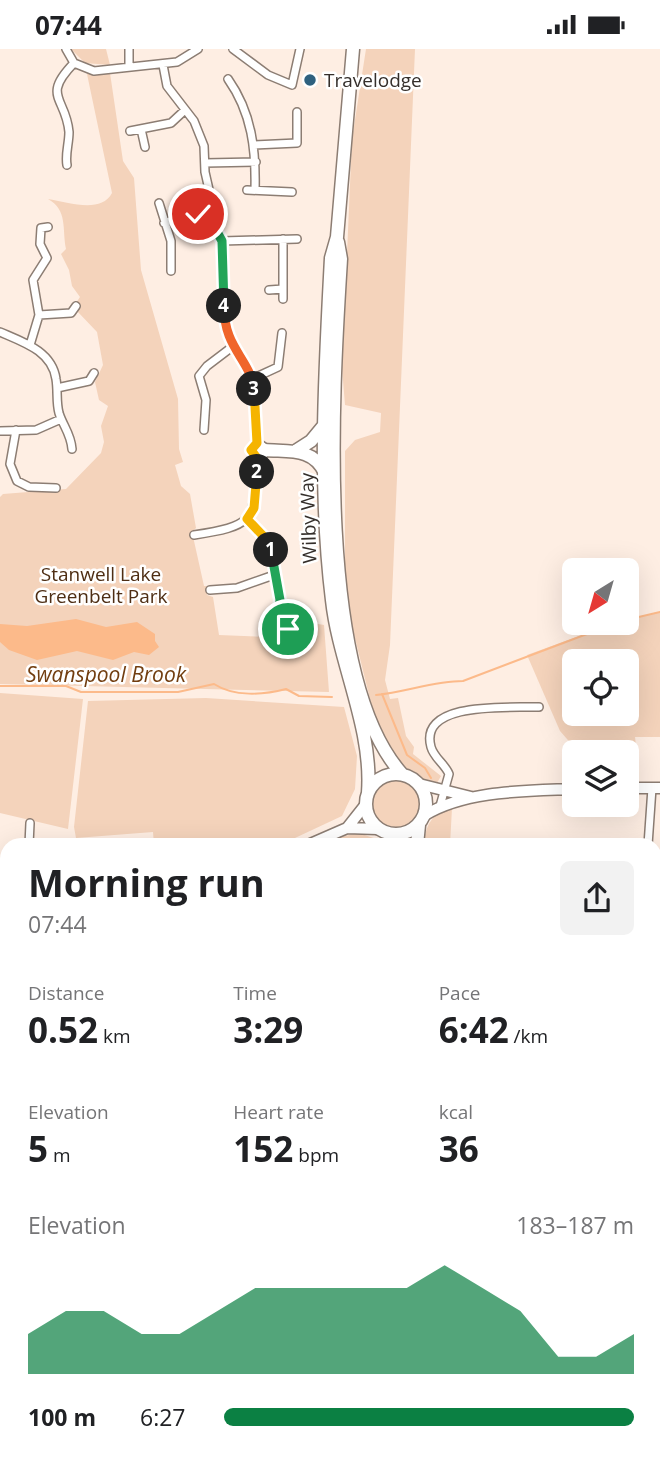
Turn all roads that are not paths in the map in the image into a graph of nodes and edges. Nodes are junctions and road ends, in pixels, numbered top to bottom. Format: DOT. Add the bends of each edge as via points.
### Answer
graph roads {
  1 [pos="66,49"];
  2 [pos="129,49"];
  3 [pos="198,49"];
  4 [pos="233,49"];
  5 [pos="300,49"];
  6 [pos="353,49"];
  7 [pos="74,63"];
  8 [pos="163,65"];
  9 [pos="129,66"];
  10 [pos="228,79"];
  11 [pos="185,110"];
  12 [pos="297,112"];
  13 [pos="141,129"];
  14 [pos="130,131"];
  15 [pos="254,145"];
  16 [pos="145,147"];
  17 [pos="256,162"];
  18 [pos="205,163"];
  19 [pos="67,165"];
  20 [pos="292,192"];
  21 [pos="159,203"];
  22 [pos="205,210"];
  23 [pos="164,223"];
  24 [pos="42,225"];
  25 [pos="337,237"];
  26 [pos="283,239"];
  27 [pos="297,239"];
  28 [pos="222,241"];
  29 [pos="171,271"];
  30 [pos="283,289"];
  31 [pos="269,290"];
  32 [pos="283,299"];
  33 [pos="74,312"];
  34 [pos="39,315"];
  35 [pos="0,332"];
  36 [pos="282,333"];
  37 [pos="30,345"];
  38 [pos="232,347"];
  39 [pos="94,373"];
  40 [pos="253,379"];
  41 [pos="57,388"];
  42 [pos="61,419"];
  43 [pos="325,424"];
  44 [pos="207,426"];
  45 [pos="16,430"];
  46 [pos="0,431"];
  47 [pos="81,441"];
  48 [pos="297,450"];
  49 [pos="260,451"];
  50 [pos="325,473"];
  51 [pos="56,488"];
  52 [pos="247,519"];
  53 [pos="194,535"];
  54 [pos="274,575"];
  55 [pos="218,599"];
  56 [pos="276,629"];
  57 [pos="288,629"];
  58 [pos="275,638"];
  59 [pos="539,707"];
  60 [pos="402,774"];
  61 [pos="419,784"];
  62 [pos="656,788"];
  63 [pos="562,790"];
  64 [pos="446,792"];
  65 [pos="474,798"];
  66 [pos="367,799"];
  67 [pos="440,806"];
  68 [pos="422,820"];
  69 [pos="30,823"];
  70 [pos="346,828"];
  71 [pos="378,829"];
  72 [pos="393,835"];
  73 [pos="29,838"];
  74 [pos="324,838"];
  75 [pos="396,838"];
  76 [pos="419,838"];
  77 [pos="649,838"];
  1 -- 7 [label="street"];
  2 -- 9 [label="street"];
  3 -- 8 [label="street" via="186,59"];
  4 -- 5 [label="street" via="268,75 292,85"];
  6 -- 25 [label="highway, Wilby Way"];
  7 -- 9 [label="street" via="94,71"];
  7 -- 19 [label="street" via="55,90 69,131 61,156"];
  8 -- 9 [label="street"];
  8 -- 11 [label="street" via="167,86"];
  10 -- 15 [label="street" via="239,95"];
  11 -- 13 [label="street" via="171,123"];
  11 -- 18 [label="street" via="200,133"];
  12 -- 15 [label="street" via="297,143"];
  13 -- 14 [label="street"];
  13 -- 16 [label="street"];
  15 -- 17 [label="street"];
  17 -- 18 [label="street"];
  17 -- 20 [label="street" via="251,190"];
  18 -- 22 [label="street" via="210,194"];
  21 -- 23 [label="street"];
  22 -- 23 [label="street"];
  22 -- 28 [label="street"];
  23 -- 29 [label="street" via="171,241"];
  24 -- 34 [label="street" via="40,244 50,256 33,280"];
  25 -- 43 [label="highway, Wilby Way" via="330,271"];
  25 -- 60 [label="highway, Wilby Way" via="341,259 335,456 339,577 362,693 379,741"];
  26 -- 27 [label="street"];
  26 -- 28 [label="street"];
  26 -- 30 [label="street"];
  28 -- 38 [label="street" via="224,319"];
  30 -- 31 [label="street"];
  30 -- 32 [label="street"];
  33 -- 34 [label="street"];
  34 -- 37 [label="street"];
  35 -- 37 [label="street"];
  36 -- 40 [label="street" via="282,370"];
  37 -- 41 [label="street" via="50,362"];
  38 -- 40 [label="street"];
  38 -- 44 [label="street" via="195,377 206,400"];
  39 -- 41 [label="street" via="92,384"];
  40 -- 49 [label="street"];
  41 -- 42 [label="street"];
  42 -- 45 [label="street" via="36,430"];
  42 -- 47 [label="street" via="72,445"];
  43 -- 48 [label="highway"];
  43 -- 50 [label="highway, Wilby Way"];
  45 -- 46 [label="street"];
  45 -- 51 [label="street" via="10,464 17,481 29,487"];
  48 -- 49 [label="highway"];
  48 -- 50 [label="highway" via="315,458"];
  49 -- 52 [label="street" via="254,508"];
  50 -- 66 [label="highway, Wilby Way" via="332,603 365,745"];
  52 -- 53 [label="street" via="225,531"];
  52 -- 54 [label="street" via="269,542"];
  54 -- 55 [label="street" via="237,588 214,590"];
  54 -- 56 [label="street" via="280,600"];
  56 -- 57 [label="street"];
  56 -- 58 [label="street"];
  59 -- 64 [label="street" via="465,711 441,718 430,742 448,771"];
  60 -- 61 [label="highway"];
  60 -- 66 [label="highway" via="379,779"];
  61 -- 64 [label="main road"];
  61 -- 68 [label="highway" via="426,799"];
  62 -- 77 [label="street"];
  63 -- 65 [label="main road"];
  64 -- 65 [label="main road"];
  64 -- 67 [label="street"];
  65 -- 67 [label="main road"];
  66 -- 70 [label="main road"];
  66 -- 71 [label="highway" via="370,820"];
  67 -- 68 [label="main road"];
  68 -- 72 [label="highway" via="404,834"];
  68 -- 76 [label="highway"];
  69 -- 73 [label="street"];
  70 -- 71 [label="main road"];
  70 -- 74 [label="main road"];
  71 -- 72 [label="highway"];
  72 -- 75 [label="highway"];
}
